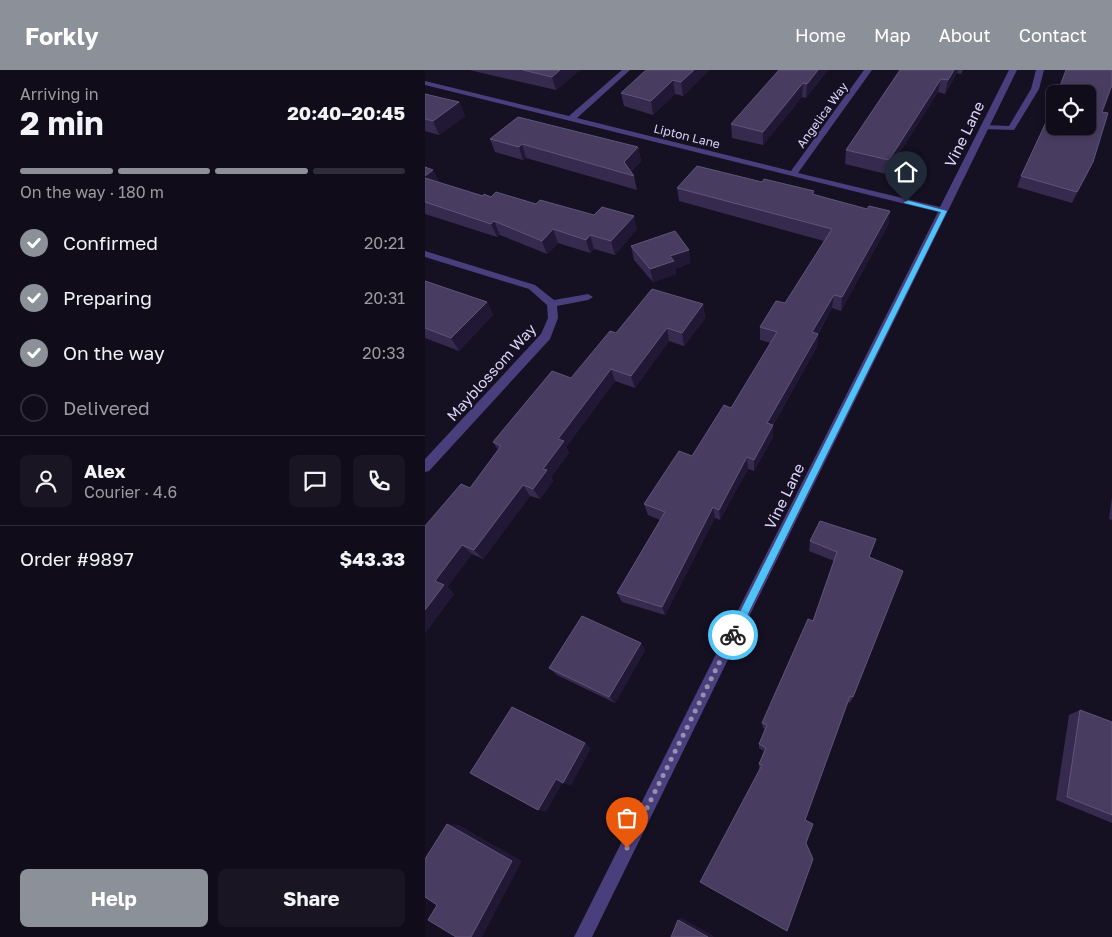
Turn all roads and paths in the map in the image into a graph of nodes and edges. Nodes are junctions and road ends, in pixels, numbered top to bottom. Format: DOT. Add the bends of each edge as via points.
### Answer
graph roads {
  1 [pos="626,70"];
  2 [pos="868,70"];
  3 [pos="1013,70"];
  4 [pos="1040,70"];
  5 [pos="425,83"];
  6 [pos="571,119"];
  7 [pos="985,127"];
  8 [pos="793,174"];
  9 [pos="944,211"];
  10 [pos="425,254"];
  11 [pos="588,296"];
  12 [pos="552,304"];
  13 [pos="425,467"];
  14 [pos="583,937"];
  1 -- 6 [label="street"];
  2 -- 8 [label="street, Angelica Way"];
  3 -- 7 [label="street, Vine Lane"];
  4 -- 7 [label="street" via="1035,89 1011,128"];
  5 -- 6 [label="street, Lipton Lane"];
  6 -- 8 [label="street, Lipton Lane"];
  7 -- 9 [label="street, Vine Lane"];
  8 -- 9 [label="street, Lipton Lane"];
  9 -- 14 [label="street, Vine Lane"];
  10 -- 12 [label="street" via="532,287"];
  11 -- 12 [label="street"];
  12 -- 13 [label="street, Mayblossom Way" via="553,318 546,336"];
}
